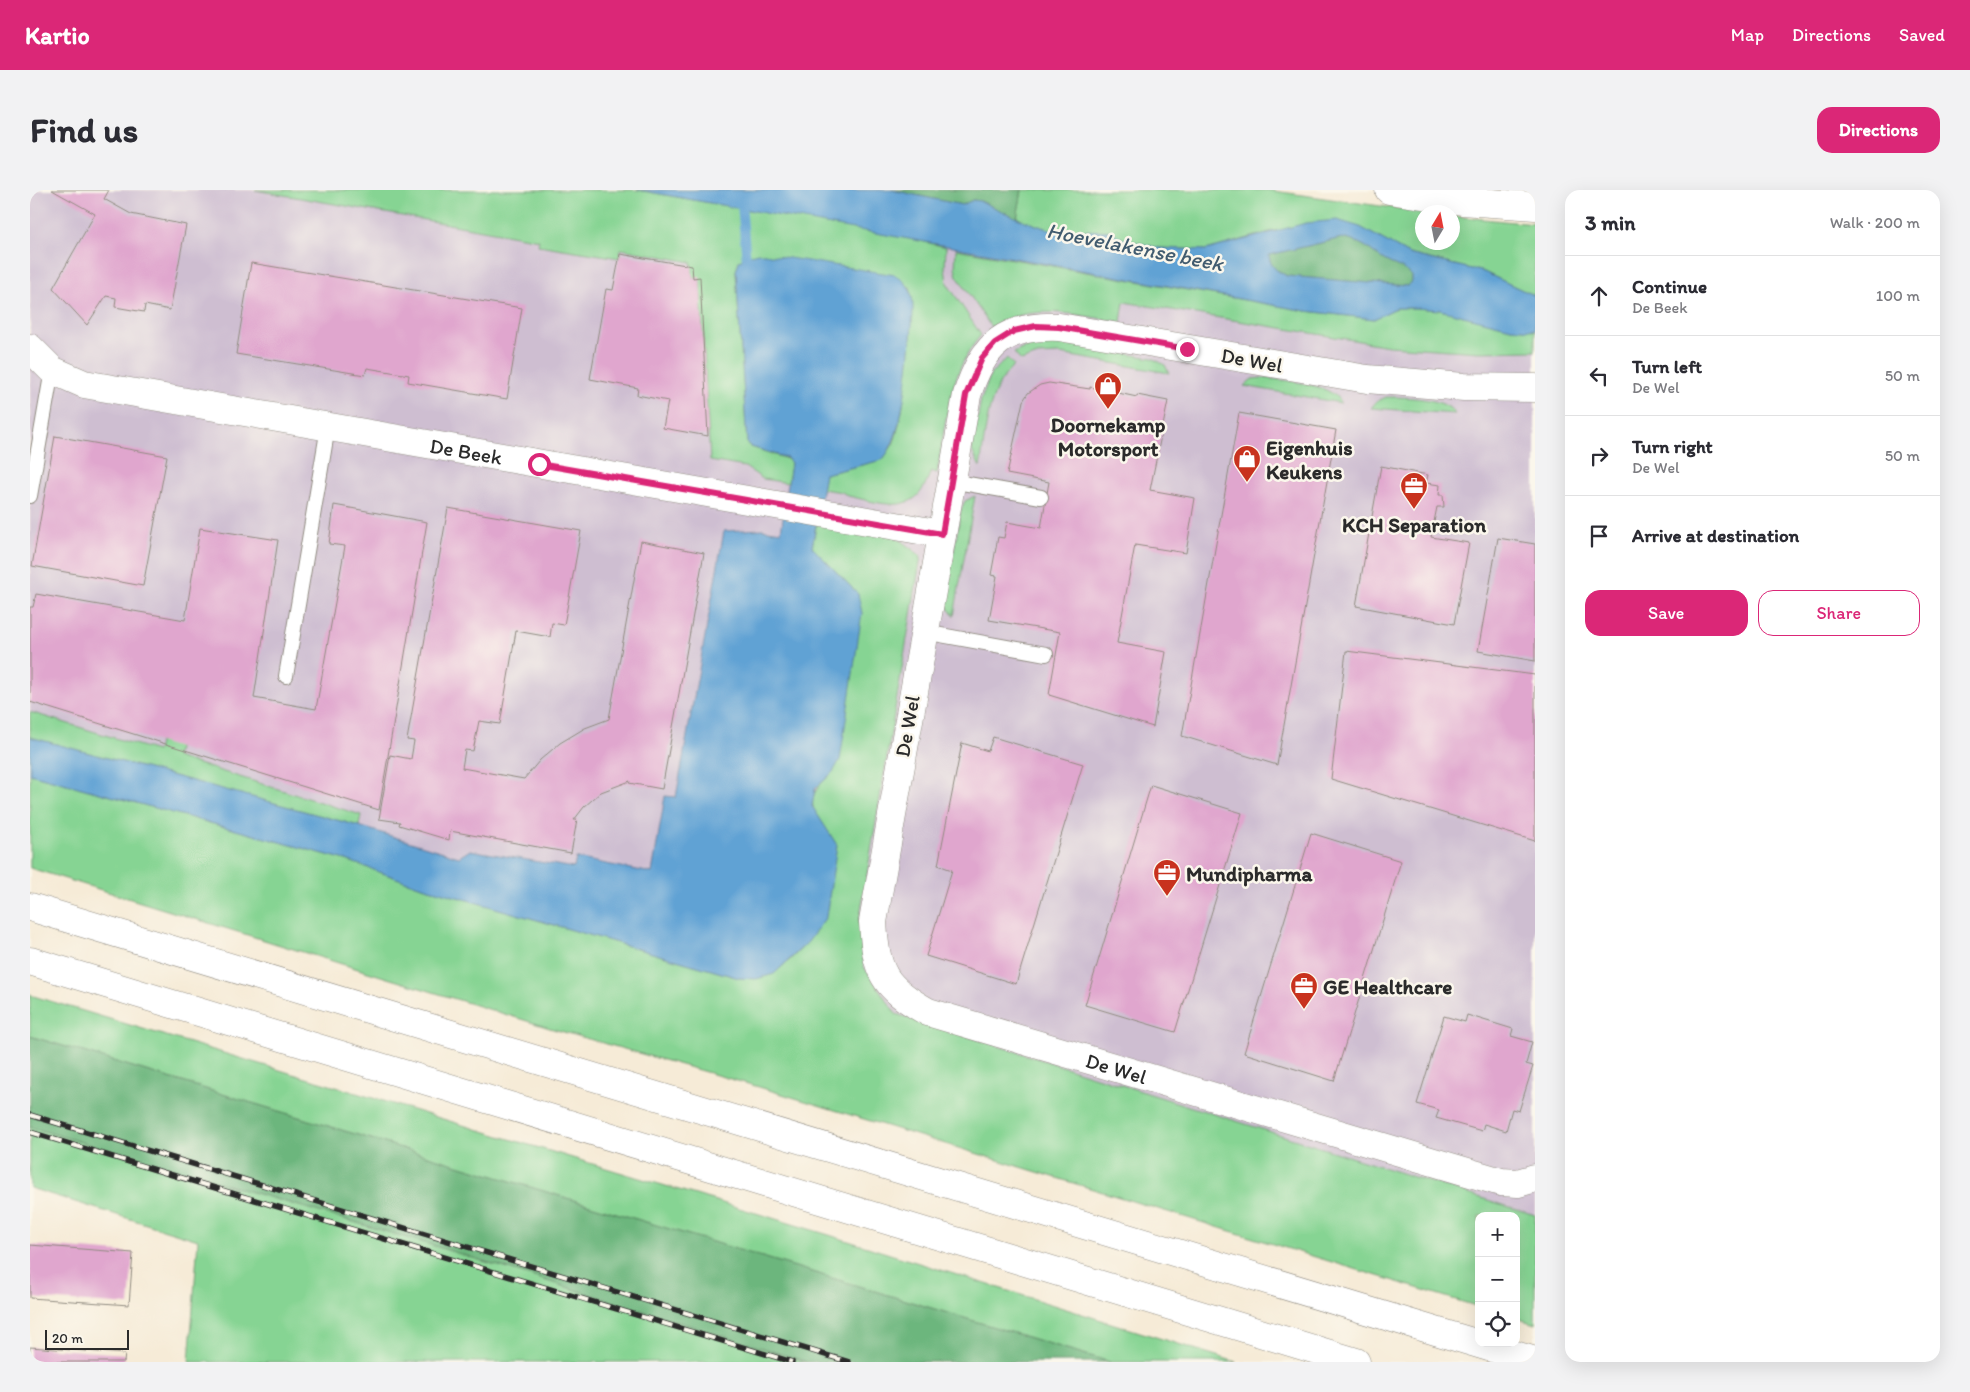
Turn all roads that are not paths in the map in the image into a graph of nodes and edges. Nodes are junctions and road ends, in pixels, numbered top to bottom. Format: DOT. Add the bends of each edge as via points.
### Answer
graph roads {
  1 [pos="1389,190"];
  2 [pos="1535,206"];
  3 [pos="30,348"];
  4 [pos="52,370"];
  5 [pos="1535,388"];
  6 [pos="328,427"];
  7 [pos="951,481"];
  8 [pos="30,496"];
  9 [pos="1041,497"];
  10 [pos="942,534"];
  11 [pos="924,632"];
  12 [pos="1046,654"];
  13 [pos="286,676"];
  14 [pos="30,907"];
  15 [pos="30,962"];
  16 [pos="1535,1178"];
  17 [pos="1535,1361"];
  18 [pos="1356,1362"];
  1 -- 2 [label="main road" via="1462,201"];
  3 -- 4 [label="main road, De Beek"];
  4 -- 6 [label="main road, De Beek" via="84,384"];
  4 -- 8 [label="lane"];
  5 -- 7 [label="main road, De Wel" via="1464,387 1367,379 1059,327 1036,326 1014,331 995,343 982,358 966,395"];
  6 -- 10 [label="main road, De Beek"];
  6 -- 13 [label="lane"];
  7 -- 9 [label="lane"];
  7 -- 10 [label="main road, De Wel"];
  10 -- 11 [label="main road, De Wel"];
  11 -- 12 [label="lane"];
  11 -- 16 [label="main road, De Wel" via="873,922 875,953 884,978 903,998 928,1012 1502,1182 1518,1183"];
  14 -- 17 [label="main road"];
  15 -- 18 [label="main road"];
}
